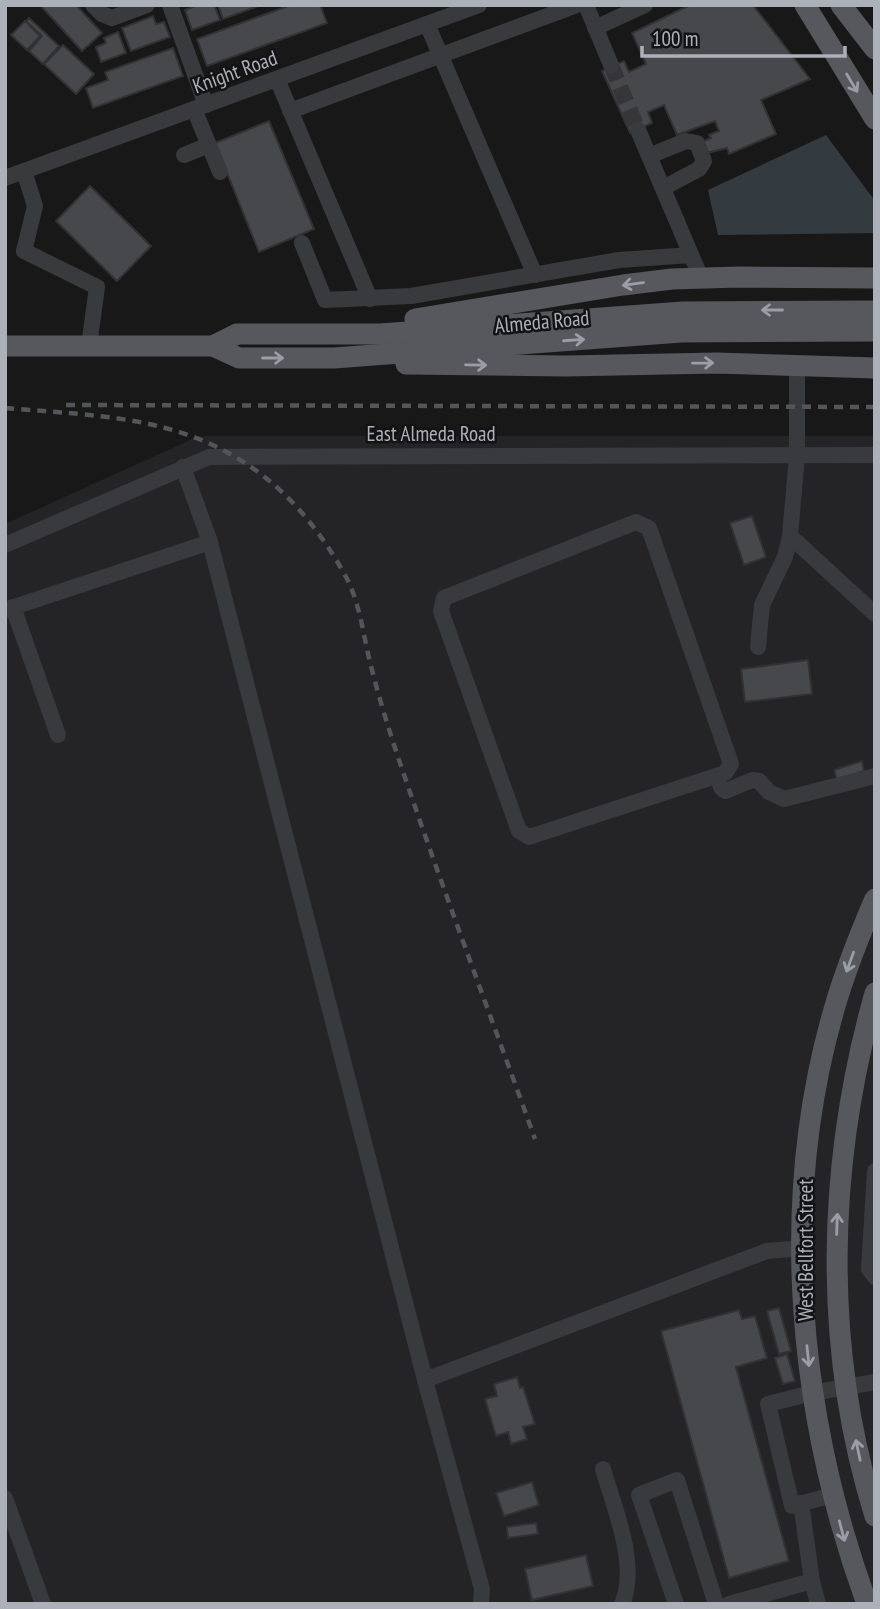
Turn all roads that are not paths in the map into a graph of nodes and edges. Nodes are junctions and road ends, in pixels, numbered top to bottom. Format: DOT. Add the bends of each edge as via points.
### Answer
graph roads {
  1 [pos="93,5"];
  2 [pos="147,5"];
  3 [pos="170,5"];
  4 [pos="479,5"];
  5 [pos="577,5"];
  6 [pos="586,5"];
  7 [pos="645,5"];
  8 [pos="805,5"];
  9 [pos="841,5"];
  10 [pos="427,24"];
  11 [pos="595,28"];
  12 [pos="875,49"];
  13 [pos="439,56"];
  14 [pos="611,65"];
  15 [pos="277,79"];
  16 [pos="200,107"];
  17 [pos="290,111"];
  18 [pos="875,119"];
  19 [pos="638,130"];
  20 [pos="209,145"];
  21 [pos="184,155"];
  22 [pos="649,156"];
  23 [pos="24,171"];
  24 [pos="220,172"];
  25 [pos="5,178"];
  26 [pos="663,188"];
  27 [pos="302,243"];
  28 [pos="691,255"];
  29 [pos="536,275"];
  30 [pos="701,278"];
  31 [pos="875,278"];
  32 [pos="456,289"];
  33 [pos="370,299"];
  34 [pos="875,311"];
  35 [pos="460,312"];
  36 [pos="840,321"];
  37 [pos="875,331"];
  38 [pos="320,336"];
  39 [pos="5,346"];
  40 [pos="89,346"];
  41 [pos="213,346"];
  42 [pos="334,358"];
  43 [pos="797,366"];
  44 [pos="875,368"];
  45 [pos="875,455"];
  46 [pos="797,456"];
  47 [pos="183,467"];
  48 [pos="790,536"];
  49 [pos="210,542"];
  50 [pos="5,545"];
  51 [pos="9,608"];
  52 [pos="875,614"];
  53 [pos="758,647"];
  54 [pos="58,735"];
  55 [pos="716,776"];
  56 [pos="875,776"];
  57 [pos="875,899"];
  58 [pos="875,993"];
  59 [pos="875,1171"];
  60 [pos="802,1248"];
  61 [pos="803,1272"];
  62 [pos="836,1272"];
  63 [pos="875,1277"];
  64 [pos="425,1380"];
  65 [pos="875,1382"];
  66 [pos="846,1386"];
  67 [pos="812,1392"];
  68 [pos="603,1469"];
  69 [pos="833,1495"];
  70 [pos="5,1498"];
  71 [pos="801,1503"];
  72 [pos="875,1517"];
  73 [pos="812,1581"];
  74 [pos="43,1604"];
  75 [pos="481,1604"];
  76 [pos="622,1604"];
  77 [pos="676,1604"];
  78 [pos="716,1604"];
  79 [pos="729,1604"];
  80 [pos="818,1604"];
  81 [pos="867,1604"];
  1 -- 2 [label="street" via="112,18"];
  3 -- 16 [label="street"];
  4 -- 10 [label="street, Knight Road"];
  5 -- 13 [label="street"];
  6 -- 11 [label="street"];
  7 -- 11 [label="street"];
  8 -- 18 [label="main road, one-way"];
  9 -- 12 [label="main road"];
  10 -- 13 [label="street"];
  10 -- 15 [label="street, Knight Road"];
  11 -- 14 [label="street"];
  13 -- 17 [label="street"];
  13 -- 29 [label="street"];
  15 -- 16 [label="street, Knight Road"];
  15 -- 17 [label="street"];
  16 -- 20 [label="street"];
  16 -- 23 [label="street, Knight Road"];
  17 -- 33 [label="street"];
  19 -- 22 [label="street"];
  20 -- 21 [label="street"];
  20 -- 24 [label="street"];
  22 -- 26 [label="street"];
  22 -- 26 [label="street" via="686,141 696,143 702,153 699,169"];
  23 -- 25 [label="street, Knight Road"];
  23 -- 40 [label="street" via="35,206 24,251 97,287"];
  26 -- 28 [label="street"];
  27 -- 33 [label="street" via="326,300"];
  28 -- 29 [label="street" via="619,260"];
  28 -- 30 [label="street"];
  29 -- 32 [label="street"];
  30 -- 31 [label="main road"];
  30 -- 35 [label="main road, one-way" via="623,285"];
  32 -- 33 [label="street"];
  32 -- 35 [label="street"];
  34 -- 36 [label="main road, Almeda Road"];
  35 -- 38 [label="main road"];
  36 -- 37 [label="main road, Almeda Road"];
  36 -- 38 [label="main road, Almeda Road, one-way" via="683,312"];
  42 -- 36 [label="main road, Almeda Road, one-way"];
  38 -- 41 [label="main road, Almeda Road" via="237,334"];
  39 -- 40 [label="main road, Almeda Road"];
  40 -- 41 [label="main road, Almeda Road"];
  41 -- 42 [label="main road, Almeda Road, one-way" via="239,358"];
  42 -- 43 [label="main road, one-way" via="415,365"];
  43 -- 44 [label="main road"];
  43 -- 46 [label="street"];
  45 -- 46 [label="street, East Almeda Road"];
  46 -- 47 [label="street, East Almeda Road" via="231,455"];
  46 -- 48 [label="street"];
  47 -- 49 [label="street"];
  47 -- 50 [label="street, East Almeda Road"];
  48 -- 52 [label="street"];
  48 -- 53 [label="street" via="762,605"];
  49 -- 51 [label="street"];
  49 -- 64 [label="street"];
  51 -- 54 [label="street"];
  55 -- 55 [label="street" via="529,837 519,831 441,611 444,598 636,522 649,528 731,764"];
  55 -- 56 [label="street" via="726,791 759,780 769,792 784,799"];
  57 -- 60 [label="main road, West Bellfort Street, one-way" via="843,983 824,1051 808,1147"];
  62 -- 58 [label="main road, West Bellfort Street, one-way" via="847,1115"];
  59 -- 63 [label="street" via="869,1269"];
  60 -- 61 [label="main road, West Bellfort Street"];
  60 -- 64 [label="street" via="767,1251"];
  61 -- 62 [label="main road"];
  61 -- 67 [label="main road, West Bellfort Street, one-way"];
  62 -- 66 [label="main road, West Bellfort Street"];
  64 -- 75 [label="street" via="482,1589"];
  65 -- 66 [label="street"];
  66 -- 67 [label="street"];
  72 -- 66 [label="main road, West Bellfort Street, one-way"];
  67 -- 69 [label="main road, West Bellfort Street"];
  67 -- 71 [label="street" via="768,1404 792,1506"];
  68 -- 76 [label="street" via="629,1567"];
  69 -- 71 [label="street"];
  69 -- 81 [label="main road, West Bellfort Street, one-way"];
  70 -- 74 [label="street"];
  71 -- 73 [label="street"];
  73 -- 79 [label="street"];
  73 -- 80 [label="street"];
  77 -- 78 [label="street" via="639,1495 677,1480"];
}
